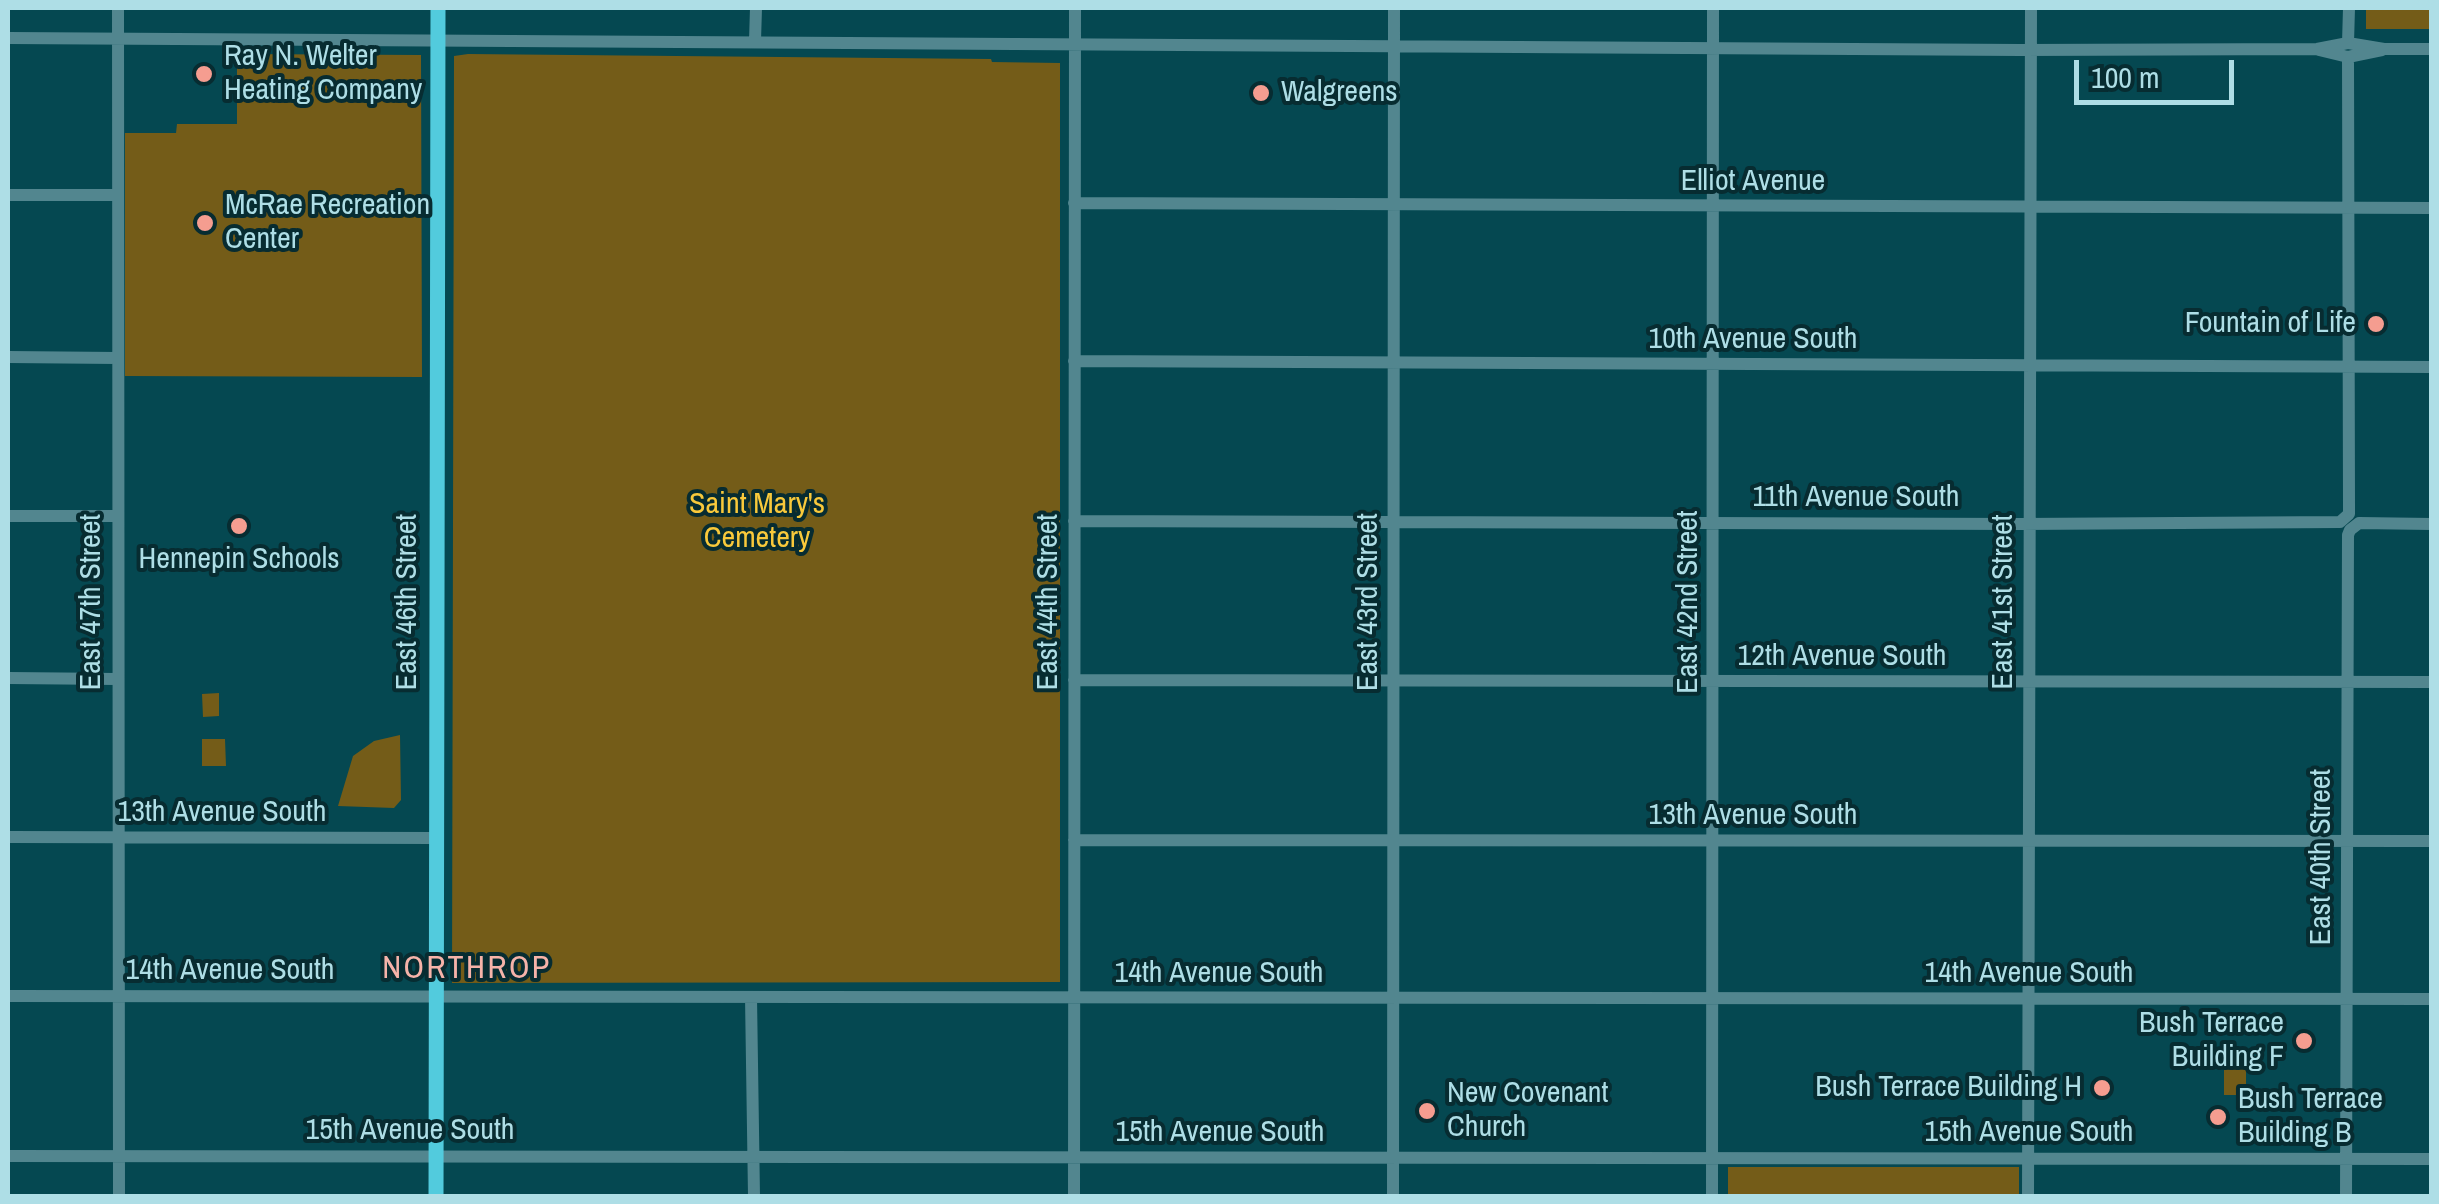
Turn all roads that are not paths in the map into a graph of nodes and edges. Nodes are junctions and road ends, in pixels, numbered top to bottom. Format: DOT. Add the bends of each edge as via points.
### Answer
graph roads {
  1 [pos="118,8"];
  2 [pos="438,8"];
  3 [pos="756,8"];
  4 [pos="1075,8"];
  5 [pos="1394,8"];
  6 [pos="1713,8"];
  7 [pos="2031,8"];
  8 [pos="2349,8"];
  9 [pos="8,38"];
  10 [pos="118,38"];
  11 [pos="438,39"];
  12 [pos="755,41"];
  13 [pos="1075,44"];
  14 [pos="1394,46"];
  15 [pos="1713,49"];
  16 [pos="2432,49"];
  17 [pos="2031,50"];
  18 [pos="2348,50"];
  19 [pos="8,195"];
  20 [pos="118,195"];
  21 [pos="1074,203"];
  22 [pos="1394,205"];
  23 [pos="1714,207"];
  24 [pos="2031,208"];
  25 [pos="2432,208"];
  26 [pos="2349,209"];
  27 [pos="8,357"];
  28 [pos="118,358"];
  29 [pos="1074,361"];
  30 [pos="1394,364"];
  31 [pos="1714,366"];
  32 [pos="2030,366"];
  33 [pos="2349,366"];
  34 [pos="2432,367"];
  35 [pos="8,516"];
  36 [pos="118,516"];
  37 [pos="1074,521"];
  38 [pos="1714,522"];
  39 [pos="1393,523"];
  40 [pos="2029,524"];
  41 [pos="2432,524"];
  42 [pos="8,678"];
  43 [pos="117,679"];
  44 [pos="1074,680"];
  45 [pos="1394,681"];
  46 [pos="2029,682"];
  47 [pos="2348,682"];
  48 [pos="2432,682"];
  49 [pos="1713,683"];
  50 [pos="8,837"];
  51 [pos="118,838"];
  52 [pos="436,838"];
  53 [pos="1074,840"];
  54 [pos="1393,840"];
  55 [pos="1713,841"];
  56 [pos="2029,841"];
  57 [pos="2348,841"];
  58 [pos="2432,841"];
  59 [pos="8,996"];
  60 [pos="118,996"];
  61 [pos="436,996"];
  62 [pos="752,997"];
  63 [pos="1074,999"];
  64 [pos="1393,999"];
  65 [pos="2347,999"];
  66 [pos="2432,999"];
  67 [pos="1712,1000"];
  68 [pos="2029,1000"];
  69 [pos="118,1155"];
  70 [pos="8,1156"];
  71 [pos="436,1156"];
  72 [pos="754,1158"];
  73 [pos="1074,1158"];
  74 [pos="1393,1158"];
  75 [pos="1713,1159"];
  76 [pos="2027,1159"];
  77 [pos="2346,1159"];
  78 [pos="2432,1159"];
  79 [pos="118,1196"];
  80 [pos="436,1196"];
  81 [pos="754,1196"];
  82 [pos="1074,1196"];
  83 [pos="1394,1196"];
  84 [pos="1712,1196"];
  85 [pos="2028,1196"];
  86 [pos="2346,1196"];
  1 -- 10 [label="street, East 47th Street"];
  2 -- 11 [label="main road, East 46th Street"];
  3 -- 12 [label="street"];
  4 -- 13 [label="street, East 44th Street"];
  5 -- 14 [label="street, East 43rd Street"];
  6 -- 15 [label="street, East 42nd Street"];
  7 -- 17 [label="street, East 41st Street"];
  8 -- 18 [label="street"];
  9 -- 10 [label="street"];
  10 -- 11 [label="street"];
  10 -- 20 [label="street, East 47th Street"];
  11 -- 12 [label="street"];
  11 -- 52 [label="main road, East 46th Street"];
  12 -- 13 [label="street"];
  13 -- 14 [label="street"];
  13 -- 21 [label="street, East 44th Street"];
  14 -- 15 [label="street"];
  14 -- 22 [label="street, East 43rd Street"];
  15 -- 17 [label="street"];
  15 -- 23 [label="street, East 42nd Street"];
  16 -- 18 [label="street"];
  17 -- 18 [label="street"];
  17 -- 24 [label="street, East 41st Street"];
  18 -- 26 [label="street"];
  19 -- 20 [label="street"];
  20 -- 28 [label="street, East 47th Street"];
  21 -- 22 [label="street, Elliot Avenue"];
  21 -- 29 [label="street, East 44th Street"];
  22 -- 23 [label="street, Elliot Avenue"];
  22 -- 30 [label="street, East 43rd Street"];
  23 -- 24 [label="street, Elliot Avenue"];
  23 -- 31 [label="street, East 42nd Street"];
  24 -- 26 [label="street, Elliot Avenue"];
  24 -- 32 [label="street, East 41st Street"];
  25 -- 26 [label="street, Elliot Avenue"];
  26 -- 33 [label="street"];
  27 -- 28 [label="street"];
  28 -- 36 [label="street, East 47th Street"];
  29 -- 30 [label="street, 10th Avenue South"];
  29 -- 37 [label="street, East 44th Street"];
  30 -- 31 [label="street, 10th Avenue South"];
  30 -- 39 [label="street, East 43rd Street"];
  31 -- 32 [label="street, 10th Avenue South"];
  31 -- 38 [label="street, East 42nd Street"];
  32 -- 33 [label="street, 10th Avenue South"];
  32 -- 40 [label="street, East 41st Street"];
  33 -- 34 [label="street, 10th Avenue South"];
  33 -- 40 [label="street, 11th Avenue South" via="2349,514 2337,523"];
  35 -- 36 [label="street"];
  36 -- 43 [label="street, East 47th Street"];
  37 -- 39 [label="street, 11th Avenue South"];
  37 -- 44 [label="street, East 44th Street"];
  38 -- 39 [label="street, 11th Avenue South"];
  38 -- 40 [label="street, 11th Avenue South"];
  38 -- 49 [label="street, East 42nd Street"];
  39 -- 45 [label="street, East 43rd Street"];
  40 -- 46 [label="street, East 41st Street"];
  41 -- 47 [label="street, East 40th Street" via="2359,523 2350,530"];
  42 -- 43 [label="street"];
  43 -- 51 [label="street, East 47th Street"];
  44 -- 45 [label="street, 12th Avenue South"];
  44 -- 53 [label="street, East 44th Street"];
  45 -- 49 [label="street, 12th Avenue South"];
  45 -- 54 [label="street, East 43rd Street"];
  46 -- 47 [label="street, 12th Avenue South"];
  46 -- 49 [label="street, 12th Avenue South"];
  46 -- 56 [label="street, East 41st Street"];
  47 -- 48 [label="street, 12th Avenue South"];
  47 -- 57 [label="street, East 40th Street"];
  49 -- 55 [label="street, East 42nd Street"];
  50 -- 51 [label="street, 13th Avenue South"];
  51 -- 52 [label="street, 13th Avenue South"];
  51 -- 60 [label="street, East 47th Street"];
  52 -- 61 [label="main road, East 46th Street"];
  53 -- 54 [label="street, 13th Avenue South"];
  53 -- 63 [label="street, East 44th Street"];
  54 -- 55 [label="street, 13th Avenue South"];
  54 -- 64 [label="street, East 43rd Street"];
  55 -- 56 [label="street, 13th Avenue South"];
  55 -- 67 [label="street, East 42nd Street"];
  56 -- 57 [label="street, 13th Avenue South"];
  56 -- 68 [label="street, East 41st Street"];
  57 -- 58 [label="street, 13th Avenue South"];
  57 -- 65 [label="street, East 40th Street"];
  59 -- 60 [label="street, 14th Avenue South"];
  60 -- 61 [label="street, 14th Avenue South"];
  60 -- 69 [label="street, East 47th Street"];
  61 -- 62 [label="street, 14th Avenue South"];
  61 -- 71 [label="main road, East 46th Street"];
  62 -- 63 [label="street, 14th Avenue South"];
  62 -- 72 [label="street"];
  63 -- 64 [label="street, 14th Avenue South"];
  63 -- 73 [label="street, East 44th Street"];
  64 -- 67 [label="street, 14th Avenue South"];
  64 -- 74 [label="street, East 43rd Street"];
  65 -- 66 [label="street, 14th Avenue South"];
  65 -- 68 [label="street, 14th Avenue South"];
  65 -- 77 [label="street, East 40th Street"];
  67 -- 68 [label="street, 14th Avenue South"];
  67 -- 75 [label="street, East 42nd Street"];
  68 -- 76 [label="street, East 41st Street"];
  69 -- 70 [label="street, 15th Avenue South"];
  69 -- 71 [label="street, 15th Avenue South"];
  69 -- 79 [label="street, East 47th Street"];
  71 -- 72 [label="street, 15th Avenue South"];
  71 -- 80 [label="main road, East 46th Street"];
  72 -- 73 [label="street, 15th Avenue South"];
  72 -- 81 [label="street"];
  73 -- 74 [label="street, 15th Avenue South"];
  73 -- 82 [label="street, East 44th Street"];
  74 -- 75 [label="street, 15th Avenue South"];
  74 -- 83 [label="street, East 43rd Street"];
  75 -- 76 [label="street, 15th Avenue South"];
  75 -- 84 [label="street, East 42nd Street"];
  76 -- 77 [label="street, 15th Avenue South"];
  76 -- 85 [label="street, East 41st Street"];
  77 -- 78 [label="street, 15th Avenue South"];
  77 -- 86 [label="street, East 40th Street"];
}
